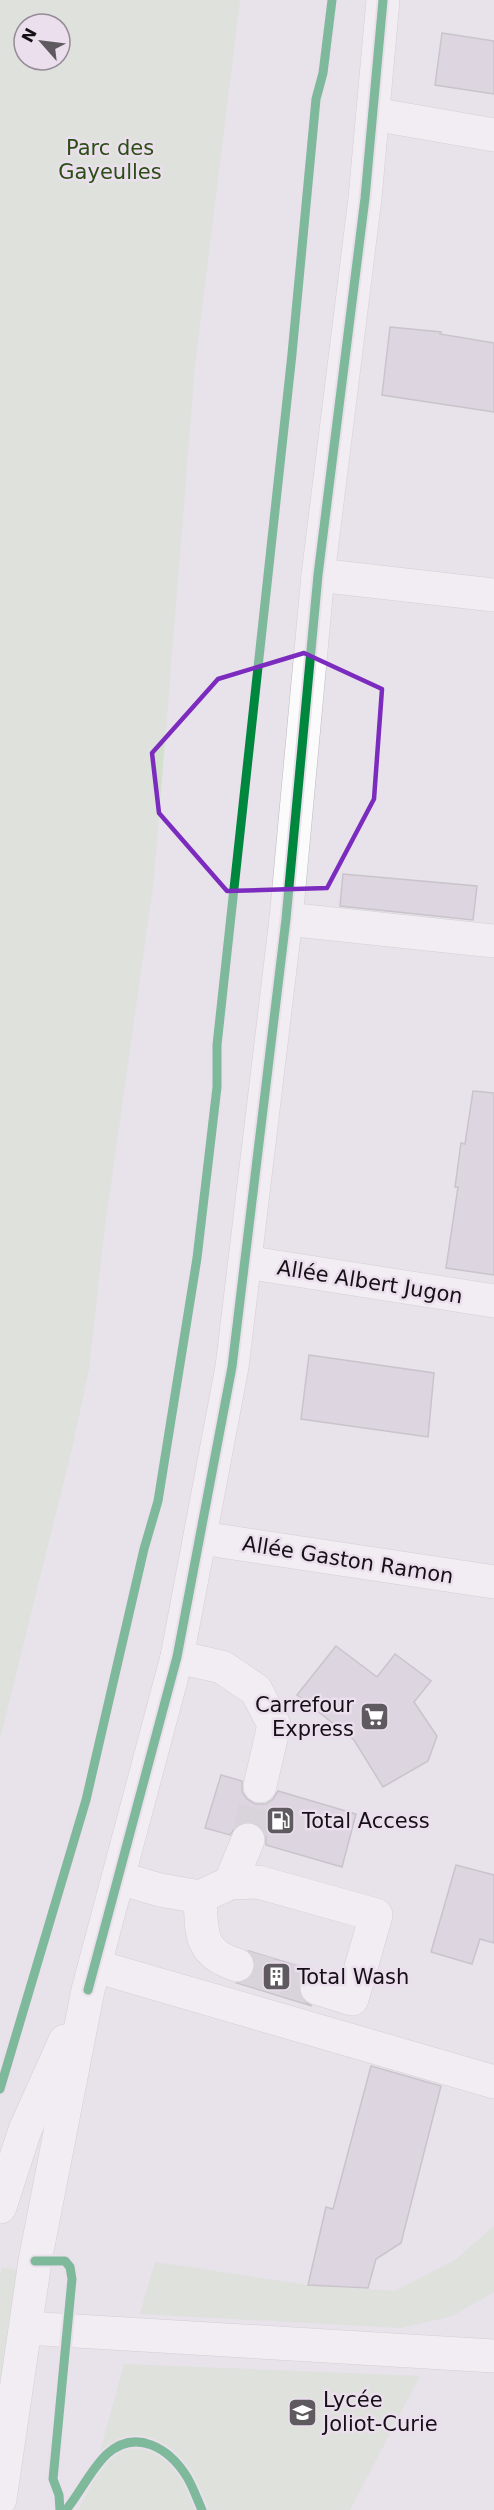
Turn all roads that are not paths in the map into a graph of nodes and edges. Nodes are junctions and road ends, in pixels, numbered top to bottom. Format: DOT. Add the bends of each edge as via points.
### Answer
graph roads {
  1 [pos="383,0"];
  2 [pos="373,114"];
  3 [pos="494,135"];
  4 [pos="318,575"];
  5 [pos="494,595"];
  6 [pos="286,919"];
  7 [pos="494,941"];
  8 [pos="245,1262"];
  9 [pos="494,1301"];
  10 [pos="201,1538"];
  11 [pos="494,1582"];
  12 [pos="177,1657"];
  13 [pos="260,1786"];
  14 [pos="248,1840"];
  15 [pos="119,1878"];
  16 [pos="230,1883"];
  17 [pos="200,1897"];
  18 [pos="237,1965"];
  19 [pos="92,1978"];
  20 [pos="317,1988"];
  21 [pos="494,2082"];
  22 [pos="0,2207"];
  23 [pos="26,2328"];
  24 [pos="494,2356"];
  25 [pos="0,2499"];
  1 -- 2 [label="main road"];
  2 -- 3 [label="main road"];
  2 -- 4 [label="main road"];
  4 -- 5 [label="main road"];
  4 -- 6 [label="main road"];
  6 -- 7 [label="main road"];
  6 -- 8 [label="main road"];
  8 -- 9 [label="main road, Allée Albert Jugon"];
  8 -- 10 [label="main road" via="232,1367"];
  10 -- 11 [label="main road, Allée Gaston Ramon"];
  10 -- 12 [label="main road"];
  12 -- 13 [label="main road" via="222,1667 256,1690 274,1725"];
  12 -- 15 [label="main road"];
  14 -- 16 [label="main road"];
  15 -- 17 [label="main road"];
  15 -- 19 [label="main road"];
  16 -- 17 [label="main road"];
  16 -- 20 [label="main road" via="258,1882 376,1915 352,1999"];
  17 -- 18 [label="main road" via="202,1938 219,1960"];
  19 -- 21 [label="main road"];
  19 -- 22 [label="main road" via="25,2130"];
  19 -- 23 [label="main road" via="35,2261"];
  23 -- 24 [label="main road"];
  23 -- 25 [label="main road"];
}
